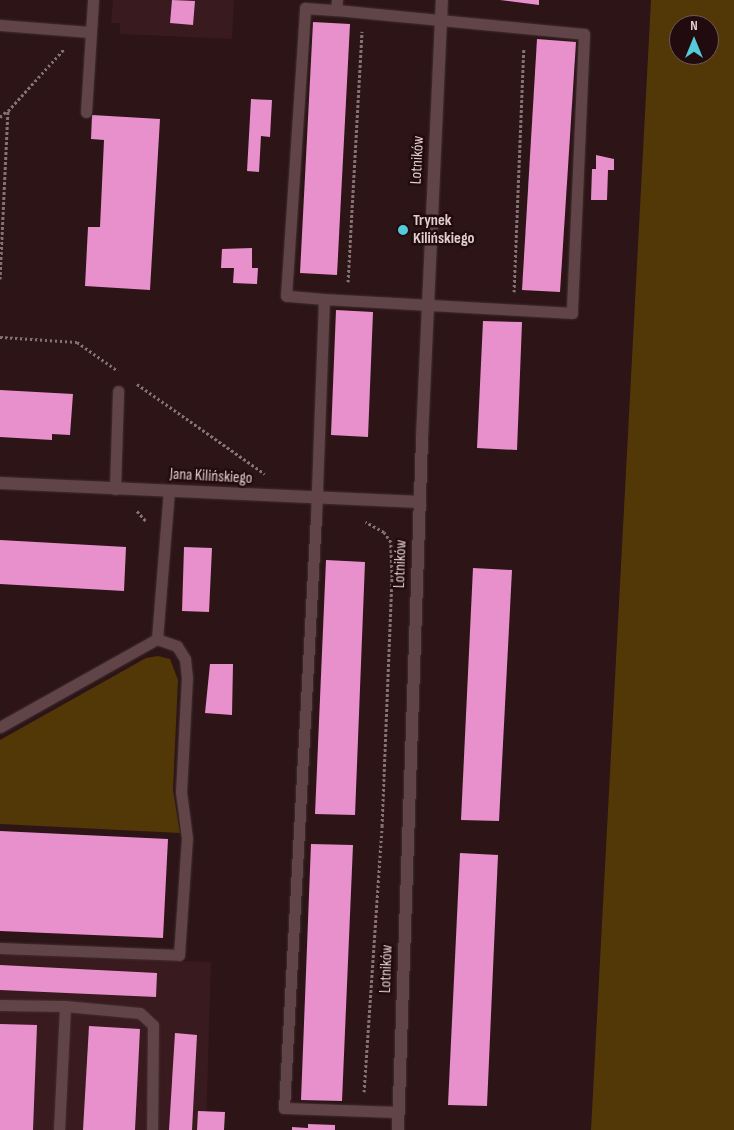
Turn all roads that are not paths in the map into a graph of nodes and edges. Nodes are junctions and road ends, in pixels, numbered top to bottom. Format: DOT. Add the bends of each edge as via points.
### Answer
graph roads {
  1 [pos="93,0"];
  2 [pos="442,0"];
  3 [pos="336,5"];
  4 [pos="441,20"];
  5 [pos="0,25"];
  6 [pos="90,32"];
  7 [pos="86,112"];
  8 [pos="324,298"];
  9 [pos="428,304"];
  10 [pos="118,391"];
  11 [pos="0,483"];
  12 [pos="115,489"];
  13 [pos="169,492"];
  14 [pos="317,499"];
  15 [pos="420,502"];
  16 [pos="157,639"];
  17 [pos="0,727"];
  18 [pos="0,948"];
  19 [pos="0,1005"];
  20 [pos="66,1006"];
  21 [pos="398,1112"];
  22 [pos="60,1130"];
  23 [pos="152,1130"];
  24 [pos="398,1130"];
  1 -- 6 [label="lane"];
  2 -- 4 [label="street, Lotników"];
  3 -- 4 [label="lane" via="363,12"];
  3 -- 8 [label="lane" via="305,8 286,296"];
  4 -- 9 [label="street, Lotników"];
  4 -- 9 [label="lane" via="584,34 572,313"];
  5 -- 6 [label="lane"];
  6 -- 7 [label="lane"];
  8 -- 9 [label="lane"];
  8 -- 14 [label="lane"];
  9 -- 15 [label="street, Lotników"];
  10 -- 12 [label="lane"];
  11 -- 12 [label="street, Jana Kilińskiego"];
  12 -- 13 [label="street, Jana Kilińskiego"];
  13 -- 14 [label="street, Jana Kilińskiego"];
  13 -- 16 [label="lane"];
  14 -- 15 [label="street, Jana Kilińskiego"];
  14 -- 21 [label="lane" via="284,1108"];
  15 -- 21 [label="street, Lotników"];
  16 -- 17 [label="lane"];
  16 -- 18 [label="lane" via="177,646 185,659 187,678 181,792 187,838 179,955"];
  19 -- 20 [label="lane"];
  20 -- 22 [label="lane"];
  20 -- 23 [label="lane" via="140,1013 153,1024"];
  21 -- 24 [label="street, Lotników"];
}
